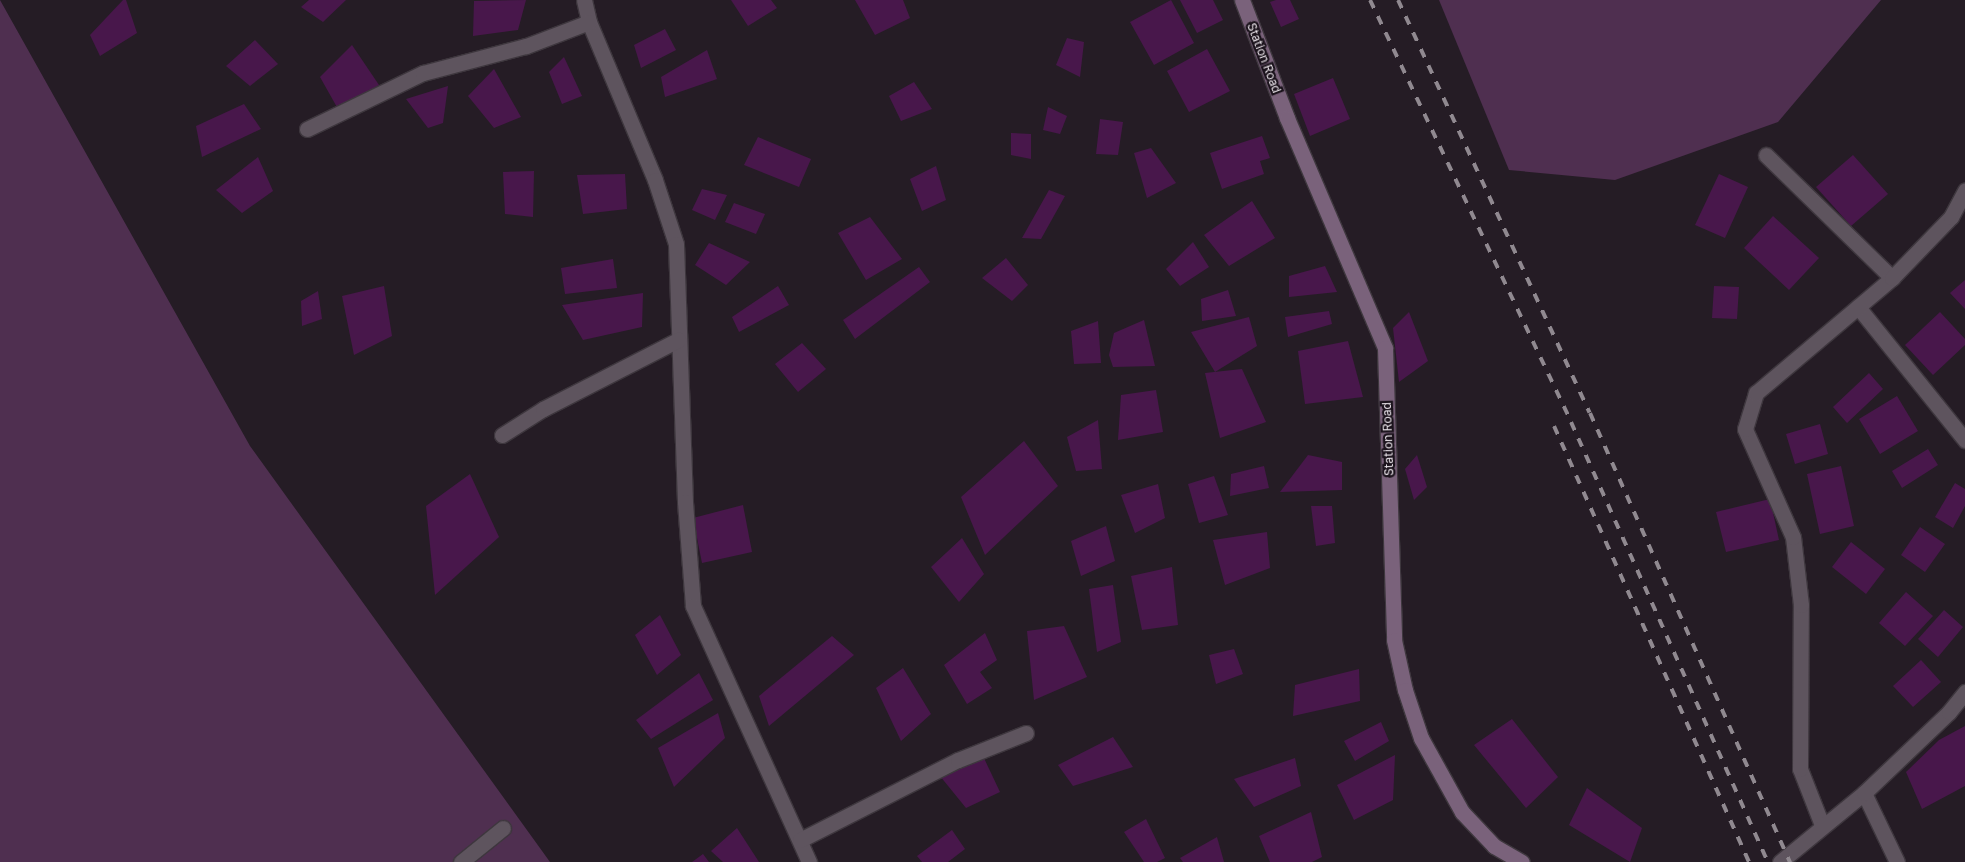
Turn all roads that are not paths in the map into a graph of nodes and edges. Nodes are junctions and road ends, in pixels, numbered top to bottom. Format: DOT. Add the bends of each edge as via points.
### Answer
graph roads {
  1 [pos="584,0"];
  2 [pos="1242,0"];
  3 [pos="589,22"];
  4 [pos="307,128"];
  5 [pos="1766,156"];
  6 [pos="1965,192"];
  7 [pos="1892,278"];
  8 [pos="1858,307"];
  9 [pos="678,340"];
  10 [pos="502,435"];
  11 [pos="1965,440"];
  12 [pos="1965,692"];
  13 [pos="1026,734"];
  14 [pos="1864,793"];
  15 [pos="1822,825"];
  16 [pos="503,828"];
  17 [pos="800,840"];
  18 [pos="461,862"];
  19 [pos="810,862"];
  20 [pos="1522,862"];
  21 [pos="1780,862"];
  22 [pos="1897,862"];
  1 -- 3 [label="street"];
  2 -- 20 [label="street, Station Road" via="1287,118 1385,348 1394,640 1405,690 1421,738 1462,812 1494,846"];
  3 -- 4 [label="street" via="526,46 424,73"];
  3 -- 9 [label="street" via="655,180 676,244"];
  5 -- 7 [label="street"];
  6 -- 7 [label="street" via="1951,217"];
  7 -- 8 [label="street"];
  8 -- 11 [label="street"];
  8 -- 15 [label="street" via="1756,393 1746,429 1793,537 1801,605 1800,769"];
  9 -- 10 [label="street" via="543,409"];
  9 -- 17 [label="street" via="693,606"];
  12 -- 14 [label="street" via="1950,712"];
  13 -- 17 [label="street" via="958,760"];
  14 -- 15 [label="street"];
  14 -- 22 [label="street"];
  15 -- 21 [label="street"];
  16 -- 18 [label="street"];
  17 -- 19 [label="street"];
}
